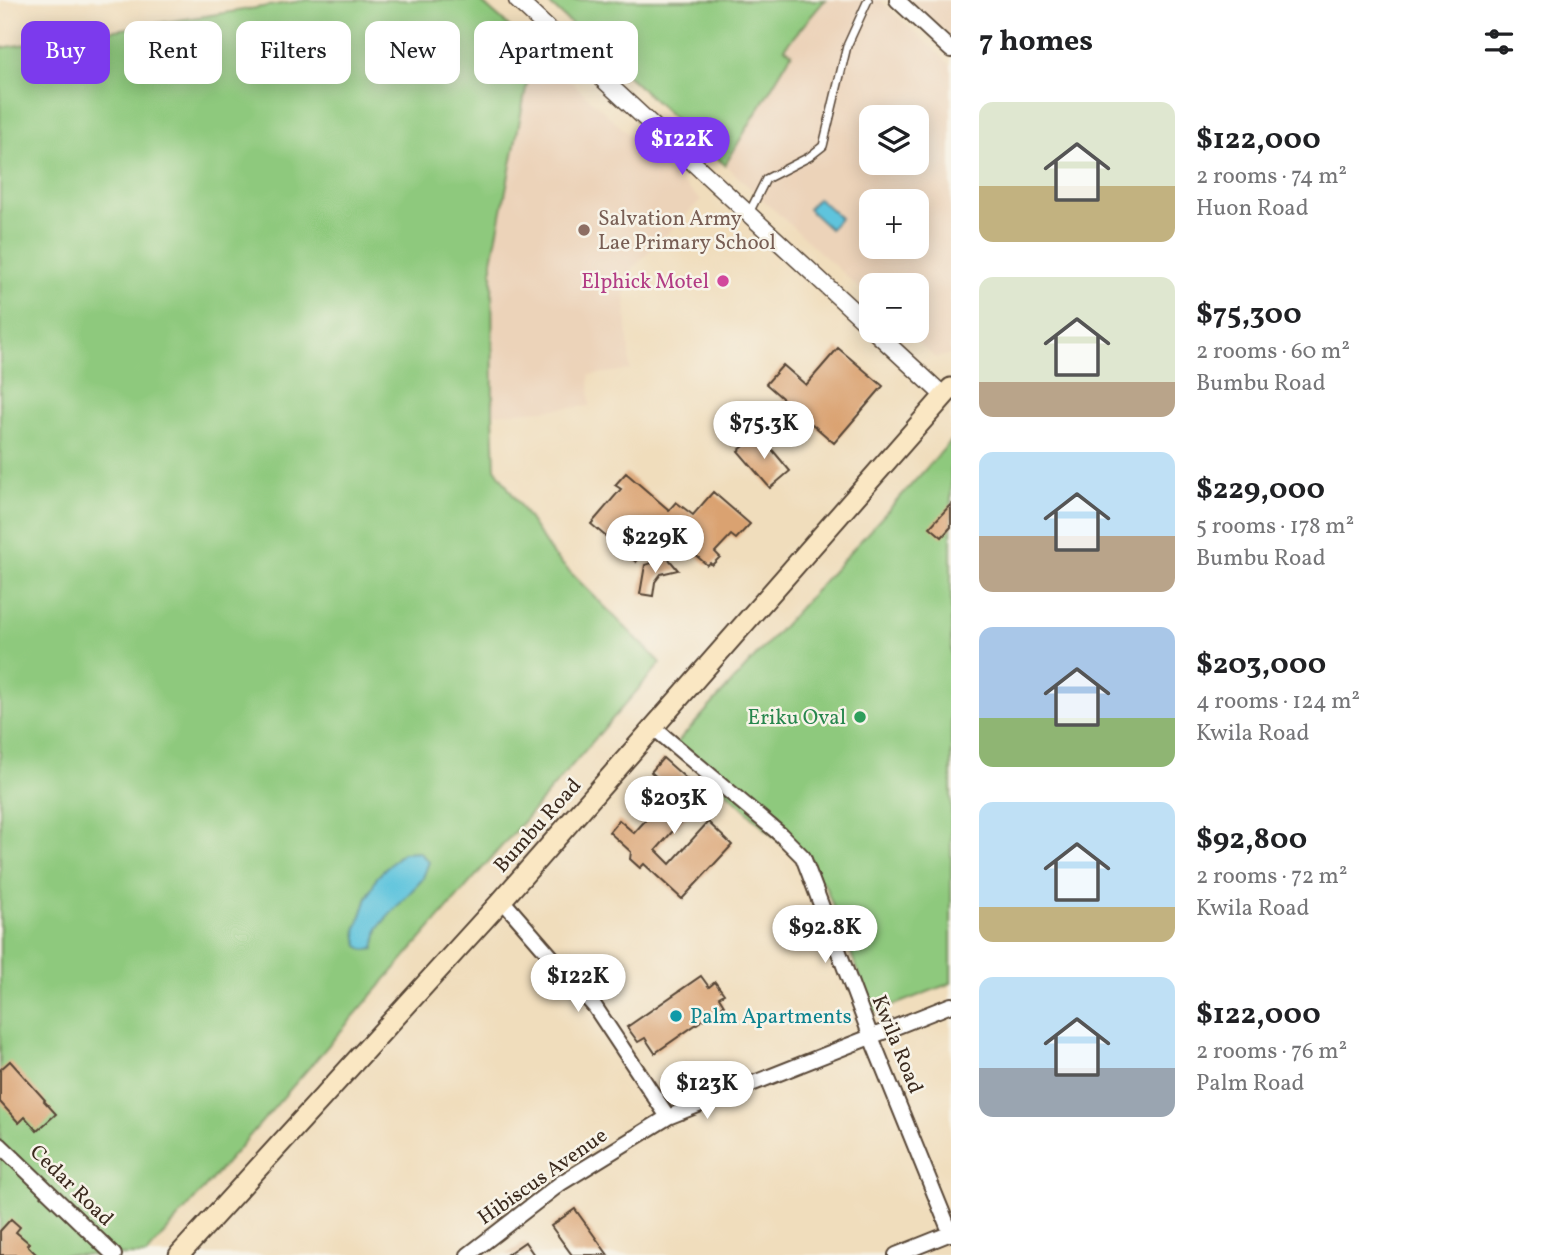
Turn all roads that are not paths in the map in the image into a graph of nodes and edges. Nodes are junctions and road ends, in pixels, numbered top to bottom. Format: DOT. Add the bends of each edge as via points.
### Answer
graph roads {
  1 [pos="517,0"];
  2 [pos="868,0"];
  3 [pos="897,0"];
  4 [pos="951,50"];
  5 [pos="749,214"];
  6 [pos="859,316"];
  7 [pos="889,343"];
  8 [pos="949,396"];
  9 [pos="654,728"];
  10 [pos="502,900"];
  11 [pos="951,1005"];
  12 [pos="871,1037"];
  13 [pos="668,1117"];
  14 [pos="0,1145"];
  15 [pos="951,1233"];
  16 [pos="114,1255"];
  17 [pos="179,1255"];
  18 [pos="468,1255"];
  19 [pos="897,1255"];
  1 -- 5 [label="street"];
  2 -- 5 [label="lane" via="847,46 823,146 765,178"];
  3 -- 4 [label="street"];
  5 -- 6 [label="street"];
  7 -- 8 [label="street"];
  8 -- 9 [label="main road, Bumbu Road"];
  9 -- 10 [label="main road, Bumbu Road"];
  9 -- 12 [label="street, Kwila Road" via="803,857"];
  10 -- 13 [label="street" via="595,1007"];
  10 -- 17 [label="main road, Bumbu Road"];
  11 -- 12 [label="street, Hibiscus Avenue"];
  12 -- 13 [label="street, Hibiscus Avenue"];
  12 -- 15 [label="street, Kwila Road"];
  13 -- 18 [label="street, Hibiscus Avenue" via="561,1183"];
  14 -- 16 [label="street, Cedar Road"];
  15 -- 19 [label="street"];
}
